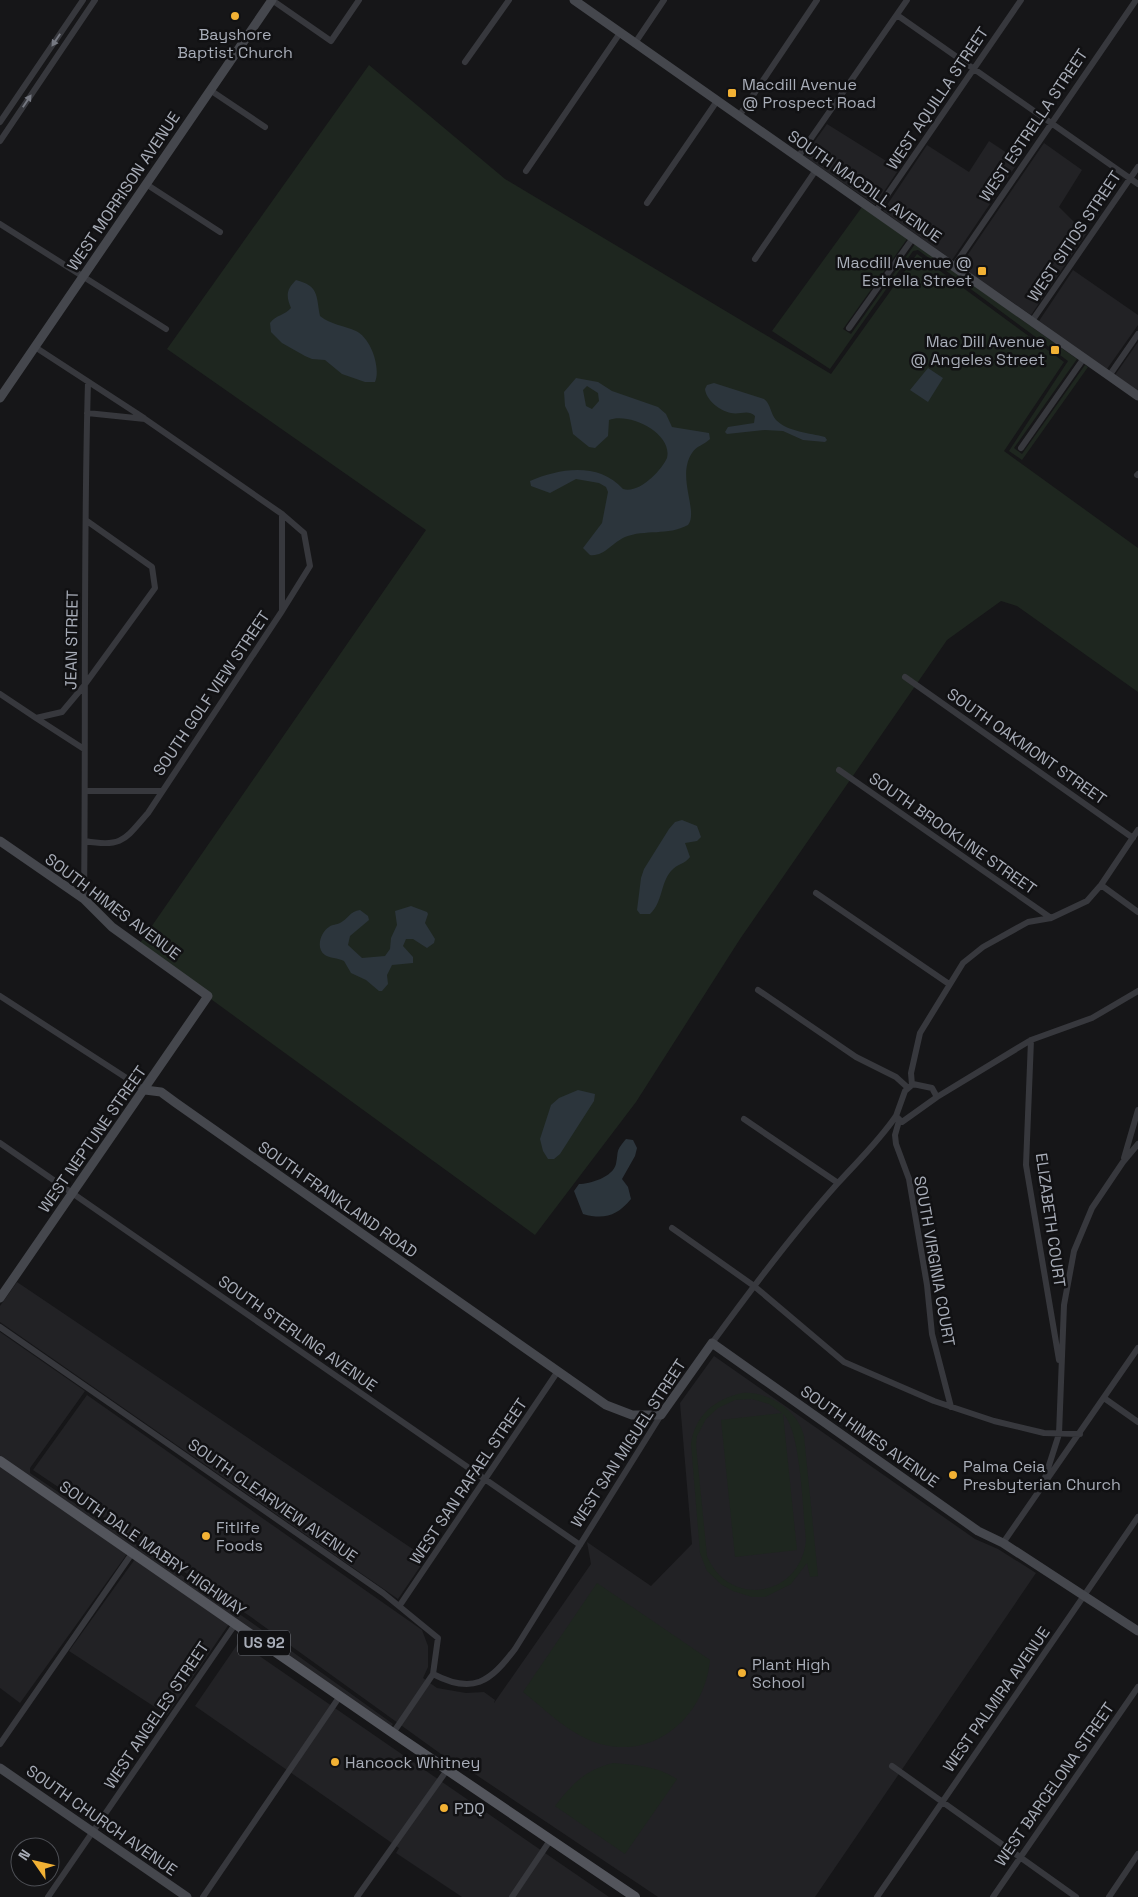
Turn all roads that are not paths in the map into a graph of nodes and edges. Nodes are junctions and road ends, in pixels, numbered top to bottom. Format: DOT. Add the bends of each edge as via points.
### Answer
graph roads {
  1 [pos="83,0"];
  2 [pos="95,0"];
  3 [pos="272,0"];
  4 [pos="359,0"];
  5 [pos="509,0"];
  6 [pos="574,0"];
  7 [pos="664,0"];
  8 [pos="817,0"];
  9 [pos="907,0"];
  10 [pos="1021,0"];
  11 [pos="1136,0"];
  12 [pos="897,15"];
  13 [pos="620,33"];
  14 [pos="635,44"];
  15 [pos="466,62"];
  16 [pos="974,69"];
  17 [pos="210,90"];
  18 [pos="717,101"];
  19 [pos="739,116"];
  20 [pos="0,122"];
  21 [pos="1051,124"];
  22 [pos="265,127"];
  23 [pos="0,141"];
  24 [pos="798,157"];
  25 [pos="1138,167"];
  26 [pos="816,170"];
  27 [pos="526,171"];
  28 [pos="1130,179"];
  29 [pos="146,184"];
  30 [pos="1138,184"];
  31 [pos="647,203"];
  32 [pos="876,212"];
  33 [pos="0,224"];
  34 [pos="220,232"];
  35 [pos="913,238"];
  36 [pos="755,259"];
  37 [pos="954,266"];
  38 [pos="84,276"];
  39 [pos="1032,321"];
  40 [pos="849,328"];
  41 [pos="166,329"];
  42 [pos="1138,334"];
  43 [pos="35,347"];
  44 [pos="1084,358"];
  45 [pos="1109,376"];
  46 [pos="88,382"];
  47 [pos="1138,396"];
  48 [pos="0,398"];
  49 [pos="87,413"];
  50 [pos="145,419"];
  51 [pos="1021,448"];
  52 [pos="282,514"];
  53 [pos="87,521"];
  54 [pos="282,611"];
  55 [pos="905,676"];
  56 [pos="84,687"];
  57 [pos="0,694"];
  58 [pos="36,718"];
  59 [pos="84,748"];
  60 [pos="839,770"];
  61 [pos="86,791"];
  62 [pos="162,791"];
  63 [pos="1138,830"];
  64 [pos="1133,838"];
  65 [pos="85,841"];
  66 [pos="1,844"];
  67 [pos="1101,885"];
  68 [pos="816,893"];
  69 [pos="84,899"];
  70 [pos="1138,912"];
  71 [pos="1052,918"];
  72 [pos="949,984"];
  73 [pos="758,990"];
  74 [pos="1138,991"];
  75 [pos="0,996"];
  76 [pos="208,996"];
  77 [pos="1031,1040"];
  78 [pos="910,1086"];
  79 [pos="145,1090"];
  80 [pos="937,1096"];
  81 [pos="1138,1110"];
  82 [pos="744,1119"];
  83 [pos="898,1119"];
  84 [pos="0,1143"];
  85 [pos="1138,1144"];
  86 [pos="1123,1162"];
  87 [pos="838,1183"];
  88 [pos="74,1192"];
  89 [pos="672,1228"];
  90 [pos="754,1286"];
  91 [pos="0,1298"];
  92 [pos="1064,1308"];
  93 [pos="1052,1314"];
  94 [pos="0,1327"];
  95 [pos="712,1343"];
  96 [pos="1138,1348"];
  97 [pos="558,1371"];
  98 [pos="1062,1376"];
  99 [pos="1104,1398"];
  100 [pos="951,1407"];
  101 [pos="661,1415"];
  102 [pos="1138,1422"];
  103 [pos="1059,1434"];
  104 [pos="1080,1434"];
  105 [pos="0,1461"];
  106 [pos="485,1481"];
  107 [pos="1043,1484"];
  108 [pos="1138,1517"];
  109 [pos="1003,1543"];
  110 [pos="580,1545"];
  111 [pos="132,1552"];
  112 [pos="1085,1595"];
  113 [pos="400,1605"];
  114 [pos="236,1623"];
  115 [pos="1138,1631"];
  116 [pos="433,1674"];
  117 [pos="1138,1686"];
  118 [pos="340,1696"];
  119 [pos="393,1733"];
  120 [pos="0,1744"];
  121 [pos="892,1766"];
  122 [pos="0,1768"];
  123 [pos="446,1770"];
  124 [pos="942,1802"];
  125 [pos="93,1832"];
  126 [pos="551,1839"];
  127 [pos="1138,1854"];
  128 [pos="1020,1858"];
  129 [pos="48,1897"];
  130 [pos="187,1897"];
  131 [pos="203,1897"];
  132 [pos="357,1897"];
  133 [pos="512,1897"];
  134 [pos="635,1897"];
  135 [pos="877,1897"];
  136 [pos="993,1897"];
  137 [pos="1076,1897"];
  138 [pos="1109,1897"];
  1 -- 20 [label="street, one-way"];
  23 -- 2 [label="street, one-way"];
  3 -- 4 [label="street" via="331,41"];
  3 -- 17 [label="street, WEST MORRISON AVENUE"];
  5 -- 15 [label="street"];
  6 -- 13 [label="street, SOUTH MACDILL AVENUE"];
  7 -- 14 [label="street"];
  8 -- 19 [label="street"];
  9 -- 12 [label="street"];
  10 -- 16 [label="street, WEST AQUILLA STREET"];
  11 -- 21 [label="street, WEST ESTRELLA STREET"];
  12 -- 16 [label="street"];
  12 -- 24 [label="street"];
  13 -- 14 [label="street, SOUTH MACDILL AVENUE"];
  13 -- 27 [label="street"];
  14 -- 18 [label="street, SOUTH MACDILL AVENUE"];
  16 -- 21 [label="street"];
  16 -- 32 [label="street, WEST AQUILLA STREET"];
  17 -- 22 [label="street"];
  17 -- 29 [label="street, WEST MORRISON AVENUE"];
  18 -- 19 [label="street, SOUTH MACDILL AVENUE"];
  18 -- 31 [label="street"];
  19 -- 24 [label="street, SOUTH MACDILL AVENUE"];
  21 -- 28 [label="street"];
  21 -- 37 [label="street, WEST ESTRELLA STREET"];
  24 -- 26 [label="street, SOUTH MACDILL AVENUE"];
  25 -- 28 [label="street, WEST SITIOS STREET"];
  26 -- 32 [label="street, SOUTH MACDILL AVENUE"];
  26 -- 36 [label="street"];
  28 -- 30 [label="street"];
  28 -- 39 [label="street, WEST SITIOS STREET"];
  29 -- 34 [label="street"];
  29 -- 38 [label="street, WEST MORRISON AVENUE"];
  32 -- 35 [label="street, SOUTH MACDILL AVENUE"];
  33 -- 38 [label="street"];
  35 -- 37 [label="street, SOUTH MACDILL AVENUE"];
  35 -- 40 [label="street"];
  37 -- 39 [label="street, SOUTH MACDILL AVENUE"];
  38 -- 41 [label="street"];
  38 -- 43 [label="street, WEST MORRISON AVENUE"];
  39 -- 44 [label="street, SOUTH MACDILL AVENUE"];
  42 -- 45 [label="street"];
  43 -- 46 [label="street, SOUTH GOLF VIEW STREET"];
  43 -- 48 [label="street, WEST MORRISON AVENUE"];
  44 -- 45 [label="street, SOUTH MACDILL AVENUE"];
  44 -- 51 [label="street"];
  45 -- 47 [label="street, SOUTH MACDILL AVENUE"];
  46 -- 49 [label="street, JEAN STREET"];
  46 -- 50 [label="street, SOUTH GOLF VIEW STREET"];
  49 -- 50 [label="street, SOUTH GOLF VIEW STREET"];
  49 -- 53 [label="street, JEAN STREET"];
  50 -- 52 [label="street, SOUTH GOLF VIEW STREET"];
  52 -- 54 [label="street, SOUTH GOLF VIEW STREET"];
  52 -- 54 [label="street, SOUTH GOLF VIEW STREET" via="304,533 310,566"];
  53 -- 56 [label="street, JEAN STREET"];
  53 -- 56 [label="street" via="152,567 155,588"];
  54 -- 62 [label="street, SOUTH GOLF VIEW STREET"];
  55 -- 64 [label="street, SOUTH OAKMONT STREET"];
  56 -- 58 [label="street" via="62,712"];
  56 -- 59 [label="street, JEAN STREET"];
  57 -- 58 [label="street"];
  58 -- 59 [label="street"];
  59 -- 61 [label="street, JEAN STREET"];
  60 -- 71 [label="street, SOUTH BROOKLINE STREET"];
  61 -- 62 [label="street, SOUTH GOLF VIEW STREET"];
  61 -- 65 [label="street, JEAN STREET"];
  62 -- 65 [label="street, SOUTH GOLF VIEW STREET" via="123,841 103,844"];
  63 -- 64 [label="street"];
  64 -- 67 [label="street"];
  65 -- 69 [label="street, JEAN STREET"];
  66 -- 69 [label="street, SOUTH HIMES AVENUE"];
  67 -- 70 [label="street"];
  67 -- 71 [label="street" via="1087,901"];
  68 -- 72 [label="street"];
  69 -- 76 [label="street, SOUTH HIMES AVENUE" via="112,927"];
  71 -- 72 [label="street" via="1028,922 982,948 963,963"];
  72 -- 78 [label="street" via="920,1034"];
  73 -- 78 [label="street" via="856,1057"];
  74 -- 77 [label="street" via="1092,1018"];
  75 -- 79 [label="street, SOUTH FRANKLAND ROAD"];
  76 -- 79 [label="street, WEST NEPTUNE STREET"];
  77 -- 80 [label="street"];
  77 -- 93 [label="street, ELIZABETH COURT" via="1026,1165"];
  78 -- 80 [label="street" via="932,1088"];
  78 -- 83 [label="street"];
  79 -- 88 [label="street, WEST NEPTUNE STREET"];
  79 -- 97 [label="street, SOUTH FRANKLAND ROAD" via="168,1097"];
  80 -- 83 [label="street" via="904,1121"];
  81 -- 86 [label="street"];
  82 -- 87 [label="street"];
  83 -- 87 [label="street, WEST SAN MIGUEL STREET"];
  83 -- 100 [label="street, SOUTH VIRGINIA COURT" via="896,1144 909,1179 932,1334"];
  84 -- 88 [label="street, SOUTH STERLING AVENUE"];
  85 -- 86 [label="street"];
  86 -- 92 [label="street" via="1092,1208 1074,1251"];
  87 -- 90 [label="street, WEST SAN MIGUEL STREET"];
  88 -- 91 [label="street, WEST NEPTUNE STREET"];
  88 -- 106 [label="street, SOUTH STERLING AVENUE"];
  89 -- 90 [label="street"];
  90 -- 95 [label="street, WEST SAN MIGUEL STREET"];
  90 -- 100 [label="street" via="844,1362"];
  92 -- 93 [label="street, ELIZABETH COURT"];
  92 -- 98 [label="street"];
  93 -- 98 [label="street, ELIZABETH COURT"];
  94 -- 113 [label="street, SOUTH CLEARVIEW AVENUE"];
  95 -- 101 [label="street, WEST SAN MIGUEL STREET"];
  95 -- 109 [label="street, SOUTH HIMES AVENUE" via="978,1531"];
  96 -- 99 [label="street"];
  97 -- 101 [label="street, SOUTH FRANKLAND ROAD" via="606,1405 632,1415"];
  97 -- 106 [label="street, WEST SAN RAFAEL STREET"];
  98 -- 103 [label="street"];
  99 -- 102 [label="street"];
  99 -- 104 [label="street"];
  100 -- 103 [label="street" via="1044,1433"];
  101 -- 110 [label="street, WEST SAN MIGUEL STREET"];
  103 -- 104 [label="street"];
  103 -- 107 [label="street"];
  104 -- 107 [label="street"];
  105 -- 111 [label="main road, SOUTH DALE MABRY HIGHWAY / US 92"];
  106 -- 110 [label="street, SOUTH STERLING AVENUE"];
  106 -- 113 [label="street, WEST SAN RAFAEL STREET"];
  107 -- 109 [label="street"];
  108 -- 112 [label="street, WEST PALMIRA AVENUE"];
  109 -- 112 [label="street, SOUTH HIMES AVENUE"];
  110 -- 116 [label="street, WEST SAN MIGUEL STREET" via="516,1649 499,1670 485,1681 468,1686 447,1682"];
  111 -- 114 [label="main road, SOUTH DALE MABRY HIGHWAY / US 92"];
  111 -- 120 [label="street"];
  112 -- 115 [label="street, SOUTH HIMES AVENUE"];
  112 -- 124 [label="street, WEST PALMIRA AVENUE"];
  113 -- 116 [label="street, SOUTH CLEARVIEW AVENUE" via="438,1638"];
  114 -- 118 [label="main road, SOUTH DALE MABRY HIGHWAY / US 92"];
  114 -- 125 [label="street, WEST ANGELES STREET"];
  116 -- 119 [label="street, SOUTH CLEARVIEW AVENUE"];
  117 -- 128 [label="street, WEST BARCELONA STREET"];
  118 -- 119 [label="main road, SOUTH DALE MABRY HIGHWAY / US 92"];
  118 -- 131 [label="street"];
  119 -- 123 [label="main road, SOUTH DALE MABRY HIGHWAY / US 92"];
  121 -- 124 [label="street"];
  122 -- 125 [label="street, SOUTH CHURCH AVENUE"];
  123 -- 126 [label="main road, SOUTH DALE MABRY HIGHWAY / US 92"];
  123 -- 132 [label="street"];
  124 -- 128 [label="street"];
  124 -- 135 [label="street, WEST PALMIRA AVENUE"];
  125 -- 129 [label="street, WEST ANGELES STREET"];
  125 -- 130 [label="street, SOUTH CHURCH AVENUE"];
  126 -- 133 [label="street"];
  126 -- 134 [label="main road, SOUTH DALE MABRY HIGHWAY / US 92"];
  127 -- 138 [label="street"];
  128 -- 136 [label="street, WEST BARCELONA STREET"];
  128 -- 137 [label="street"];
}
